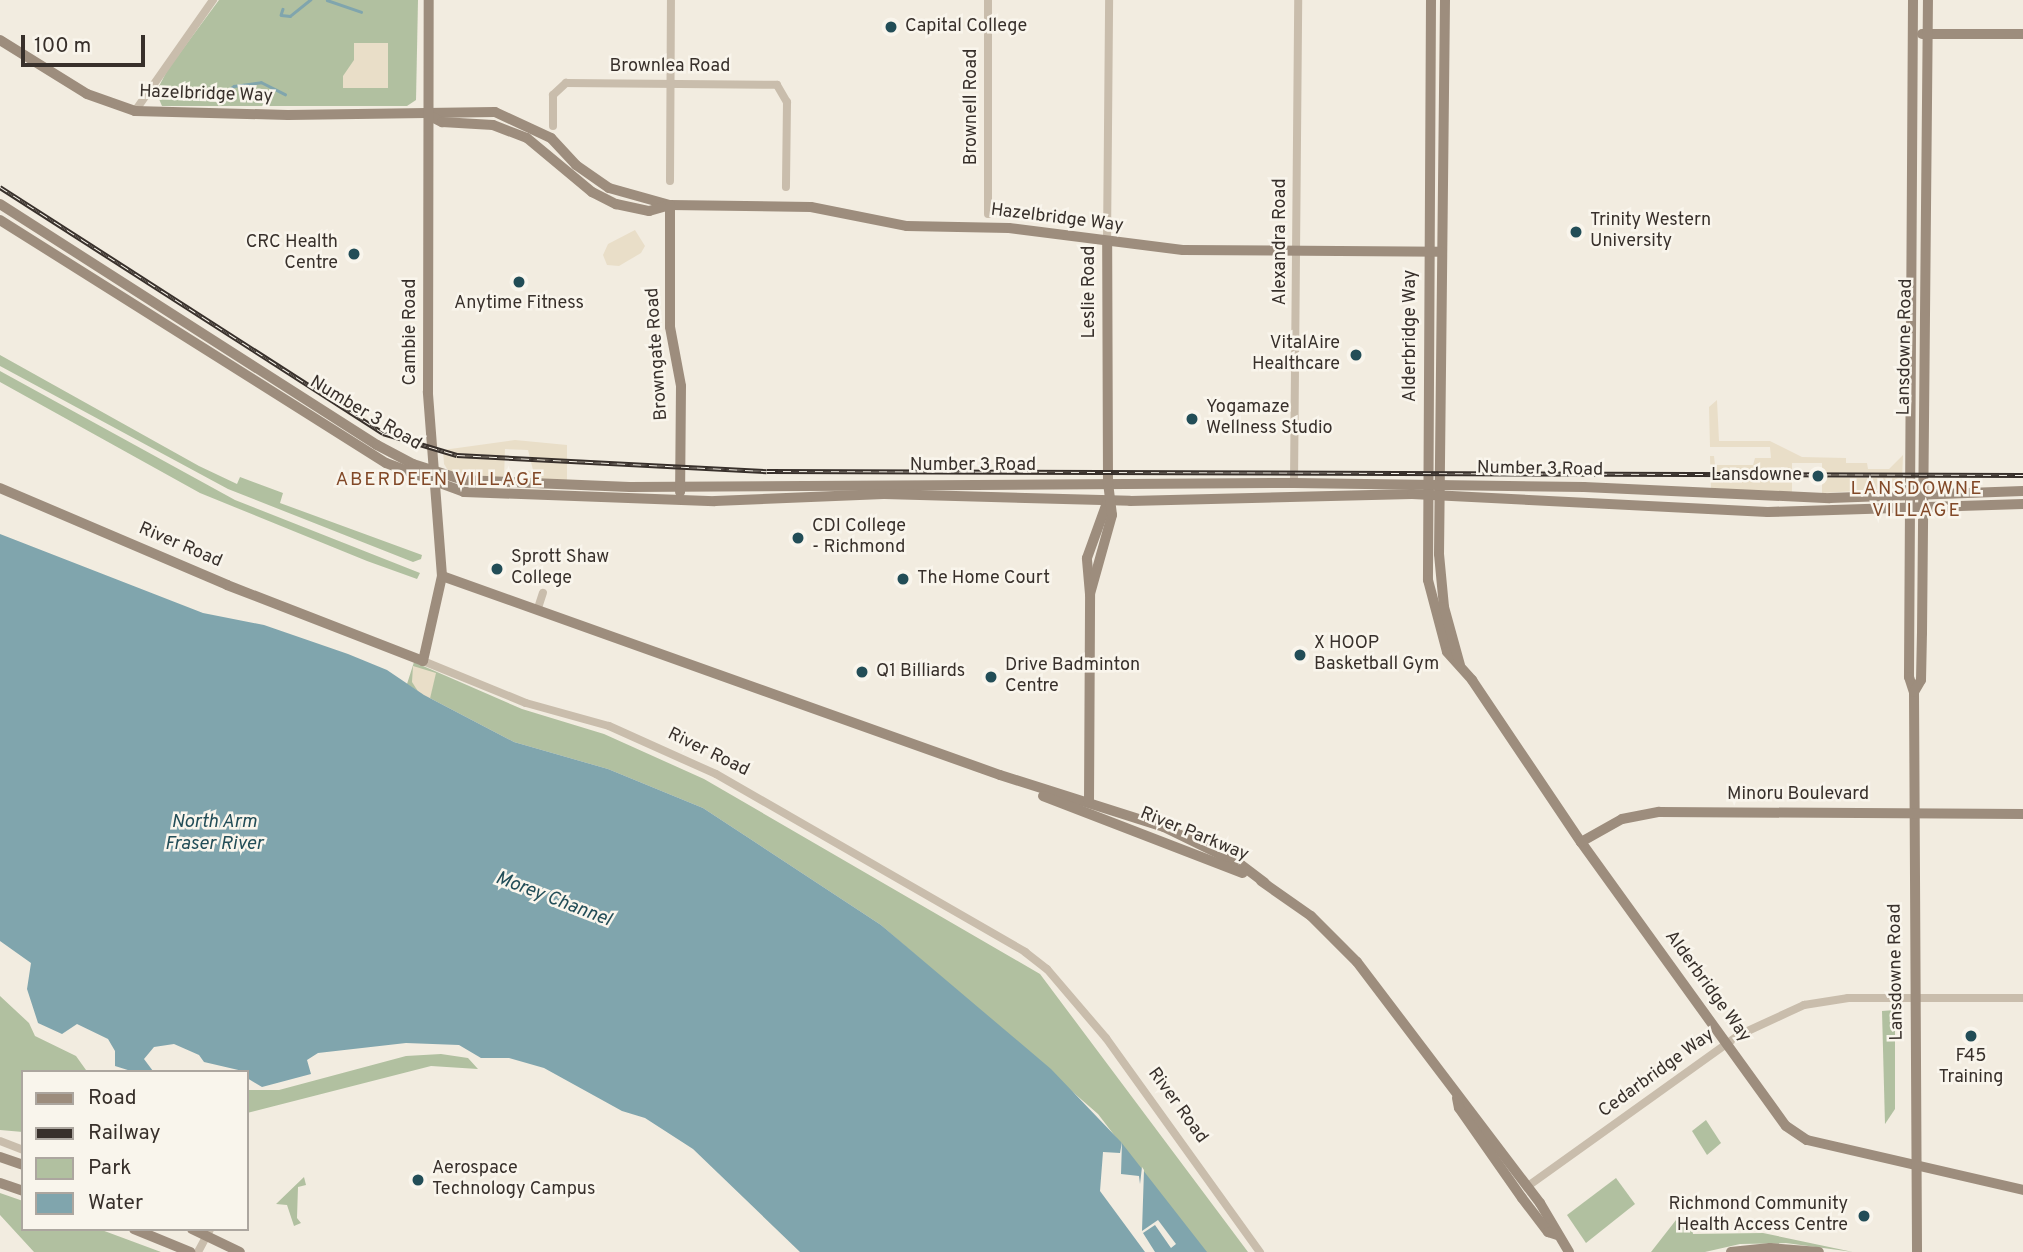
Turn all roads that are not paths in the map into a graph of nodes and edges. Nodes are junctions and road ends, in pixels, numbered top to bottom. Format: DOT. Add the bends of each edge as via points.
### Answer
graph roads {
  1 [pos="213,0"];
  2 [pos="429,0"];
  3 [pos="671,0"];
  4 [pos="988,0"];
  5 [pos="1109,0"];
  6 [pos="1298,0"];
  7 [pos="1431,0"];
  8 [pos="1445,0"];
  9 [pos="1913,0"];
  10 [pos="1928,0"];
  11 [pos="1913,34"];
  12 [pos="1928,34"];
  13 [pos="2023,34"];
  14 [pos="0,40"];
  15 [pos="671,83"];
  16 [pos="135,111"];
  17 [pos="428,115"];
  18 [pos="553,126"];
  19 [pos="670,181"];
  20 [pos="786,187"];
  21 [pos="0,204"];
  22 [pos="670,205"];
  23 [pos="988,214"];
  24 [pos="0,220"];
  25 [pos="60,242"];
  26 [pos="1107,243"];
  27 [pos="1297,252"];
  28 [pos="1429,252"];
  29 [pos="1443,252"];
  30 [pos="58,256"];
  31 [pos="176,316"];
  32 [pos="169,328"];
  33 [pos="434,472"];
  34 [pos="1108,483"];
  35 [pos="1294,483"];
  36 [pos="435,485"];
  37 [pos="680,486"];
  38 [pos="0,488"];
  39 [pos="1434,491"];
  40 [pos="2023,491"];
  41 [pos="1909,493"];
  42 [pos="1922,493"];
  43 [pos="680,500"];
  44 [pos="1108,500"];
  45 [pos="2023,504"];
  46 [pos="1923,509"];
  47 [pos="1909,510"];
  48 [pos="448,576"];
  49 [pos="542,593"];
  50 [pos="538,608"];
  51 [pos="423,661"];
  52 [pos="1914,692"];
  53 [pos="1000,775"];
  54 [pos="1089,802"];
  55 [pos="1913,813"];
  56 [pos="2023,814"];
  57 [pos="1581,842"];
  58 [pos="1220,863"];
  59 [pos="1265,883"];
  60 [pos="1914,998"];
  61 [pos="2023,998"];
  62 [pos="1727,1044"];
  63 [pos="1457,1098"];
  64 [pos="0,1141"];
  65 [pos="21,1149"];
  66 [pos="0,1157"];
  67 [pos="21,1164"];
  68 [pos="1917,1166"];
  69 [pos="0,1183"];
  70 [pos="1528,1186"];
  71 [pos="21,1190"];
  72 [pos="2023,1190"];
  73 [pos="139,1231"];
  74 [pos="208,1232"];
  75 [pos="1557,1235"];
  76 [pos="190,1252"];
  77 [pos="198,1252"];
  78 [pos="240,1252"];
  79 [pos="1260,1252"];
  80 [pos="1569,1252"];
  81 [pos="1731,1252"];
  82 [pos="1819,1252"];
  83 [pos="1917,1252"];
  1 -- 16 [label="street"];
  2 -- 17 [label="street, Cambie Road"];
  3 -- 15 [label="street"];
  4 -- 23 [label="street, Brownell Road"];
  5 -- 26 [label="street, Leslie Road"];
  6 -- 27 [label="street, Alexandra Road"];
  7 -- 28 [label="street, Alderbridge Way"];
  8 -- 29 [label="street, Alderbridge Way"];
  9 -- 11 [label="street, Lansdowne Road"];
  10 -- 12 [label="street, Lansdowne Road"];
  11 -- 12 [label="street"];
  11 -- 41 [label="street, Lansdowne Road"];
  12 -- 13 [label="street"];
  12 -- 42 [label="street, Lansdowne Road"];
  14 -- 16 [label="street, Hazelbridge Way" via="87,94"];
  15 -- 18 [label="street, Brownlea Road" via="558,86 553,95"];
  15 -- 19 [label="street"];
  15 -- 20 [label="street, Brownlea Road" via="764,83 781,89 787,102"];
  16 -- 17 [label="street, Hazelbridge Way"];
  17 -- 22 [label="street, Hazelbridge Way" via="442,122 493,125 527,138 592,192 616,204 649,211"];
  17 -- 33 [label="street, Cambie Road" via="428,392"];
  21 -- 25 [label="street, Number 3 Road"];
  22 -- 26 [label="street, Hazelbridge Way" via="811,207 907,226 1009,228"];
  22 -- 37 [label="street, Browngate Road" via="670,327 681,386"];
  24 -- 30 [label="street, Number 3 Road"];
  25 -- 30 [label="street"];
  25 -- 31 [label="street, Number 3 Road"];
  26 -- 27 [label="street, Hazelbridge Way" via="1195,251"];
  26 -- 34 [label="street, Leslie Road"];
  27 -- 28 [label="street, Hazelbridge Way"];
  27 -- 35 [label="street, Alexandra Road"];
  28 -- 29 [label="street, Hazelbridge Way"];
  28 -- 39 [label="street, Alderbridge Way"];
  29 -- 39 [label="street, Alderbridge Way"];
  30 -- 32 [label="street, Number 3 Road"];
  31 -- 32 [label="street"];
  31 -- 33 [label="street, Number 3 Road" via="377,446"];
  32 -- 36 [label="street, Number 3 Road" via="386,463"];
  33 -- 36 [label="street, Cambie Road"];
  33 -- 37 [label="street, Number 3 Road" via="499,483"];
  34 -- 35 [label="street, Number 3 Road"];
  34 -- 37 [label="street, Number 3 Road"];
  34 -- 44 [label="street, Leslie Road"];
  35 -- 39 [label="street, Number 3 Road"];
  36 -- 43 [label="street, Number 3 Road" via="482,494"];
  36 -- 48 [label="street, Cambie Road"];
  37 -- 43 [label="street, Browngate Road"];
  38 -- 51 [label="street, River Road" via="227,585"];
  39 -- 41 [label="street, Number 3 Road" via="1768,497"];
  39 -- 44 [label="street, Number 3 Road"];
  39 -- 47 [label="street, Number 3 Road" via="1768,512"];
  39 -- 57 [label="street, Alderbridge Way" via="1432,606 1447,652"];
  40 -- 42 [label="street, Number 3 Road"];
  41 -- 42 [label="street, Number 3 Road"];
  41 -- 47 [label="street, Lansdowne Road"];
  42 -- 46 [label="street, Lansdowne Road"];
  43 -- 44 [label="street, Number 3 Road" via="943,493"];
  44 -- 54 [label="street, Leslie Road" via="1111,526 1096,560 1090,594"];
  45 -- 46 [label="street, Number 3 Road"];
  46 -- 47 [label="street, Number 3 Road"];
  46 -- 52 [label="street, Lansdowne Road" via="1921,680"];
  47 -- 52 [label="street, Lansdowne Road" via="1909,677"];
  48 -- 50 [label="street"];
  48 -- 51 [label="street, Cambie Road"];
  49 -- 50 [label="street"];
  50 -- 53 [label="street"];
  51 -- 79 [label="street, River Road" via="526,703 609,726 716,774 1025,952 1047,969 1106,1038"];
  52 -- 55 [label="street, Lansdowne Road"];
  53 -- 54 [label="street, River Parkway"];
  53 -- 58 [label="street, River Parkway" via="1018,787"];
  54 -- 58 [label="street" via="1095,810 1178,840"];
  54 -- 59 [label="street, River Parkway" via="1181,834"];
  55 -- 56 [label="street, Minoru Boulevard"];
  55 -- 57 [label="street, Minoru Boulevard" via="1649,812 1610,824"];
  55 -- 60 [label="street, Lansdowne Road"];
  57 -- 62 [label="street, Alderbridge Way"];
  58 -- 59 [label="street, River Parkway"];
  59 -- 63 [label="street" via="1311,916 1357,962"];
  60 -- 61 [label="street, Cedarbridge Way"];
  60 -- 62 [label="street, Cedarbridge Way" via="1849,998 1804,1005 1764,1021"];
  60 -- 68 [label="street, Lansdowne Road"];
  62 -- 68 [label="street, Alderbridge Way" via="1795,1134"];
  62 -- 70 [label="street, Cedarbridge Way"];
  63 -- 70 [label="street" via="1464,1101"];
  63 -- 75 [label="street" via="1459,1108 1522,1198 1548,1232"];
  64 -- 65 [label="street"];
  66 -- 67 [label="street"];
  68 -- 72 [label="street, Alderbridge Way"];
  68 -- 83 [label="street, Lansdowne Road"];
  69 -- 71 [label="street"];
  70 -- 75 [label="street" via="1555,1224"];
  73 -- 76 [label="street"];
  74 -- 77 [label="street"];
  74 -- 78 [label="street"];
  75 -- 80 [label="street"];
  81 -- 82 [label="street" via="1770,1248"];
}
